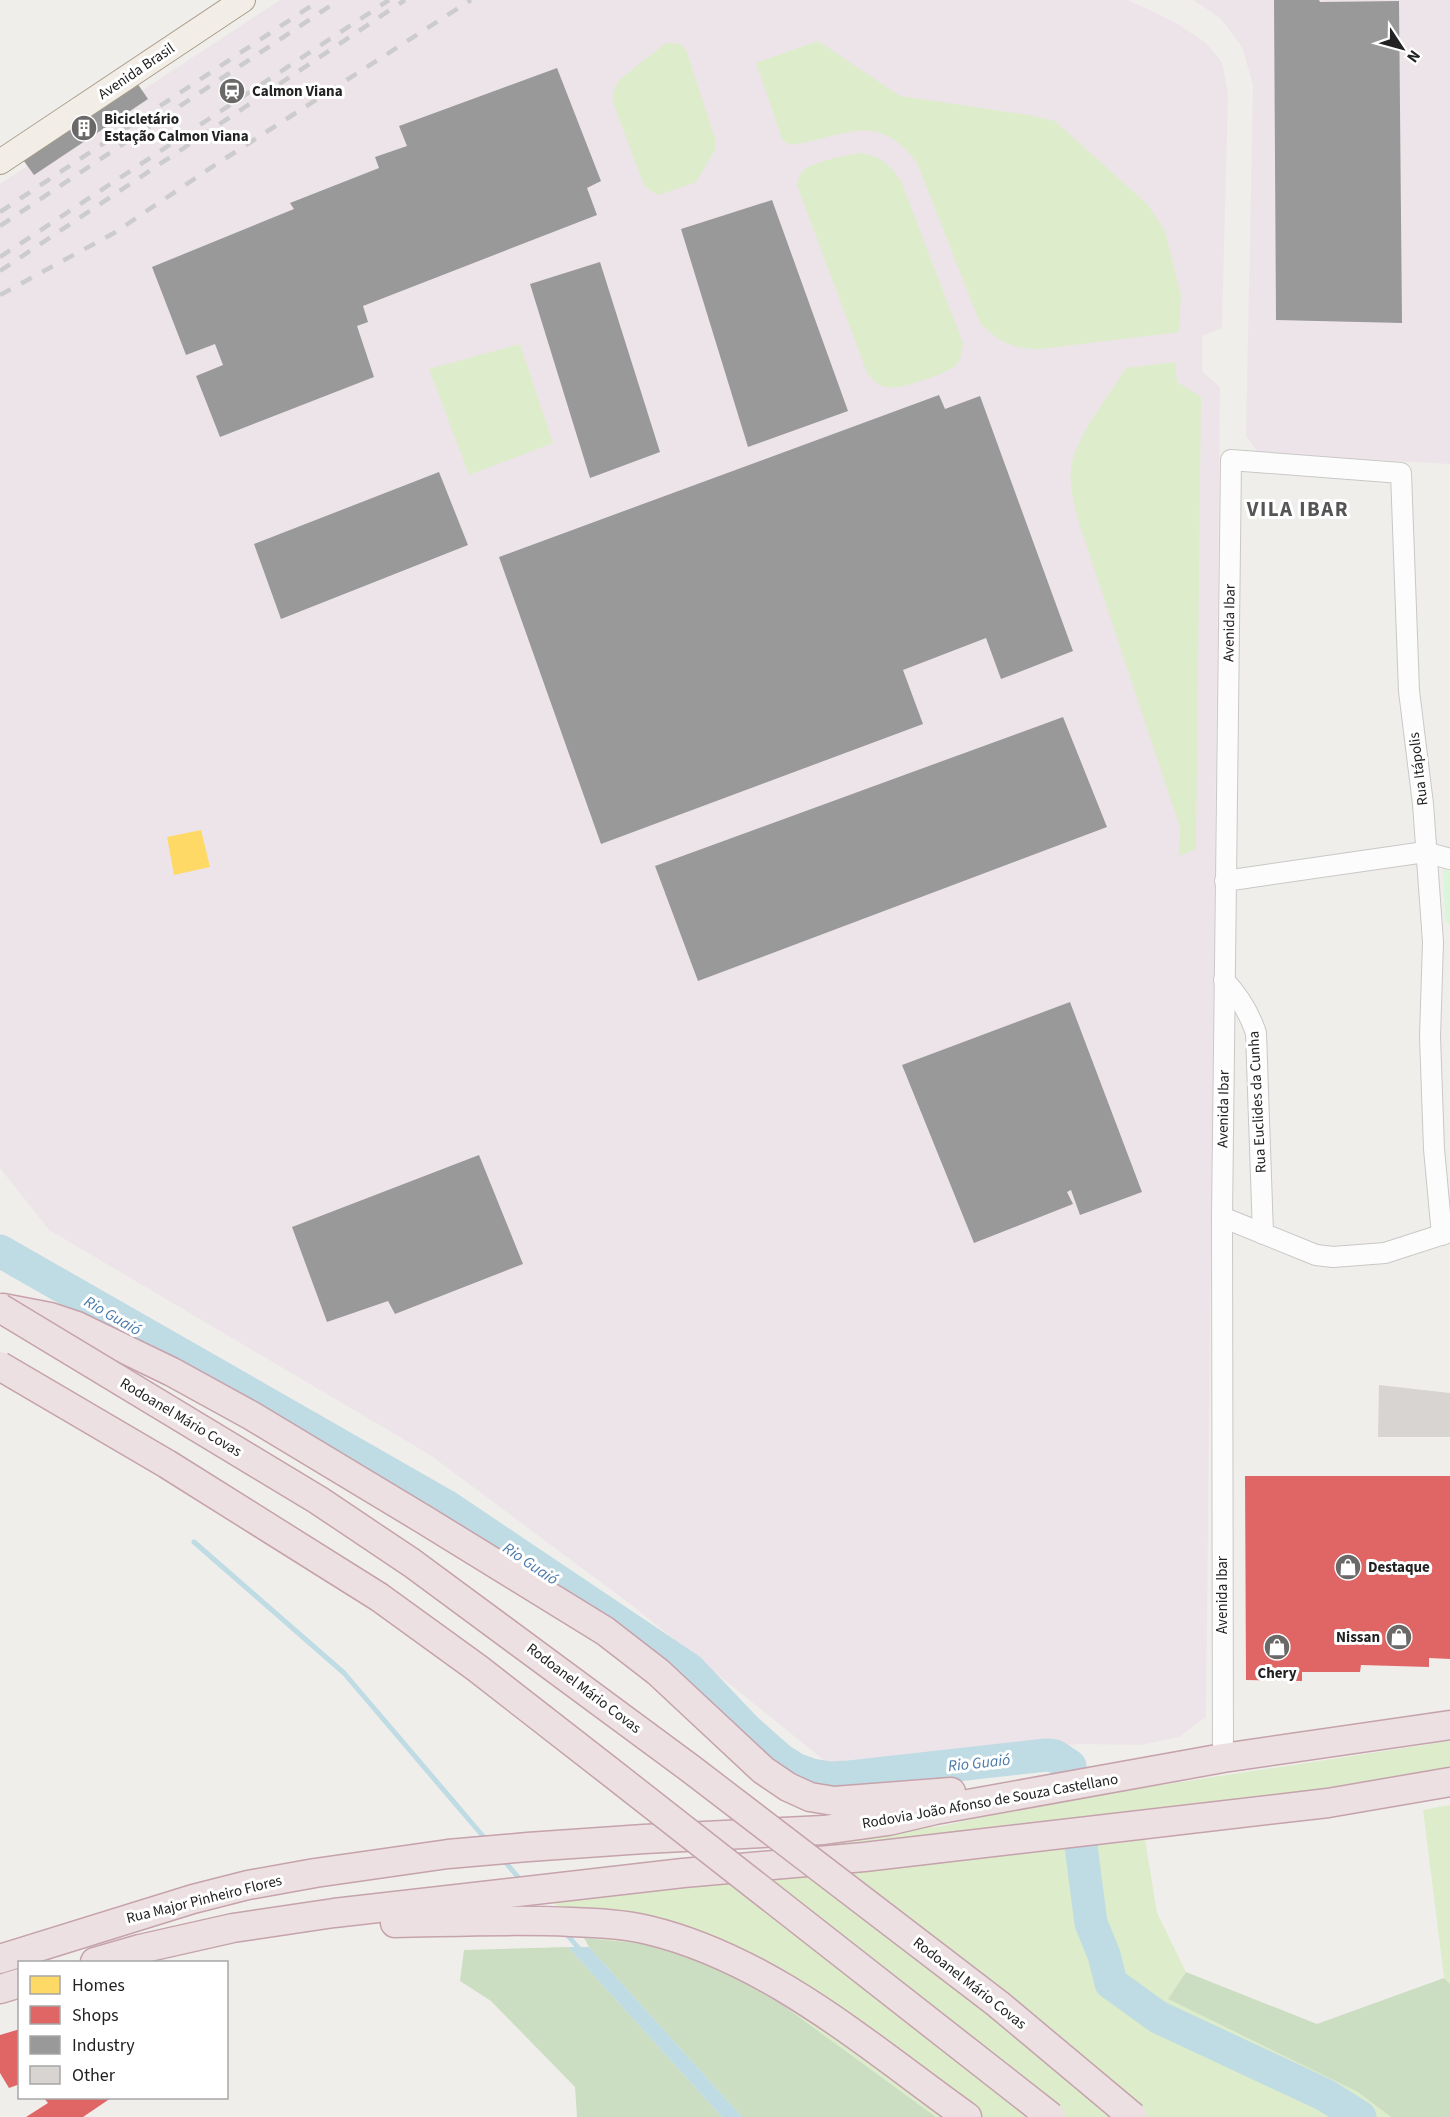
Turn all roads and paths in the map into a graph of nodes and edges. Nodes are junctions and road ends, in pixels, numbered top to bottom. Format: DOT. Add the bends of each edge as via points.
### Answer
graph roads {
  1 [pos="243,0"];
  2 [pos="0,162"];
  3 [pos="1231,460"];
  4 [pos="1425,852"];
  5 [pos="1450,859"];
  6 [pos="1225,881"];
  7 [pos="1441,942"];
  8 [pos="1224,980"];
  9 [pos="1222,1217"];
  10 [pos="1263,1234"];
  11 [pos="1446,1234"];
  12 [pos="0,1308"];
  13 [pos="0,1366"];
  14 [pos="1450,1725"];
  15 [pos="1222,1758"];
  16 [pos="1450,1782"];
  17 [pos="1055,1788"];
  18 [pos="448,1854"];
  19 [pos="499,1908"];
  20 [pos="0,1959"];
  21 [pos="98,1961"];
  22 [pos="18,1984"];
  23 [pos="0,1989"];
  24 [pos="967,2117"];
  25 [pos="1051,2117"];
  26 [pos="1133,2117"];
  1 -- 2 [label="main road, Avenida Brasil"];
  3 -- 4 [label="street, Rua Itápolis" via="1401,473 1409,691"];
  3 -- 6 [label="street, Avenida Ibar"];
  4 -- 5 [label="street"];
  4 -- 6 [label="street"];
  4 -- 7 [label="street, Rua Itápolis"];
  6 -- 8 [label="street, Avenida Ibar"];
  7 -- 11 [label="street, Rua Itápolis" via="1430,1037 1434,1149"];
  8 -- 9 [label="street, Avenida Ibar"];
  8 -- 10 [label="street, Rua Euclides da Cunha" via="1250,1015 1256,1033"];
  9 -- 10 [label="street"];
  9 -- 15 [label="street, Avenida Ibar"];
  10 -- 11 [label="street" via="1316,1255 1333,1257 1385,1253"];
  12 -- 17 [label="highway" via="77,1326 172,1372 423,1519 605,1631 658,1672 763,1770 788,1787 810,1797 834,1801"];
  12 -- 26 [label="highway, Rodoanel Mário Covas, bridge" via="318,1500 412,1563 692,1769 961,1975"];
  13 -- 25 [label="highway, bridge" via="167,1464 379,1597 552,1726"];
  14 -- 15 [label="highway, Rodovia João Afonso de Souza Castellano"];
  15 -- 17 [label="highway, Rodovia João Afonso de Souza Castellano"];
  16 -- 19 [label="highway" via="1328,1803 864,1857 549,1888"];
  17 -- 18 [label="highway, Rodovia João Afonso de Souza Castellano" via="824,1830"];
  18 -- 20 [label="highway, Rua Major Pinheiro Flores" via="248,1885 156,1909"];
  19 -- 21 [label="highway" via="334,1913 204,1935"];
  19 -- 24 [label="highway" via="647,1930 739,1963 820,2012"];
  22 -- 23 [label="highway"];
}
